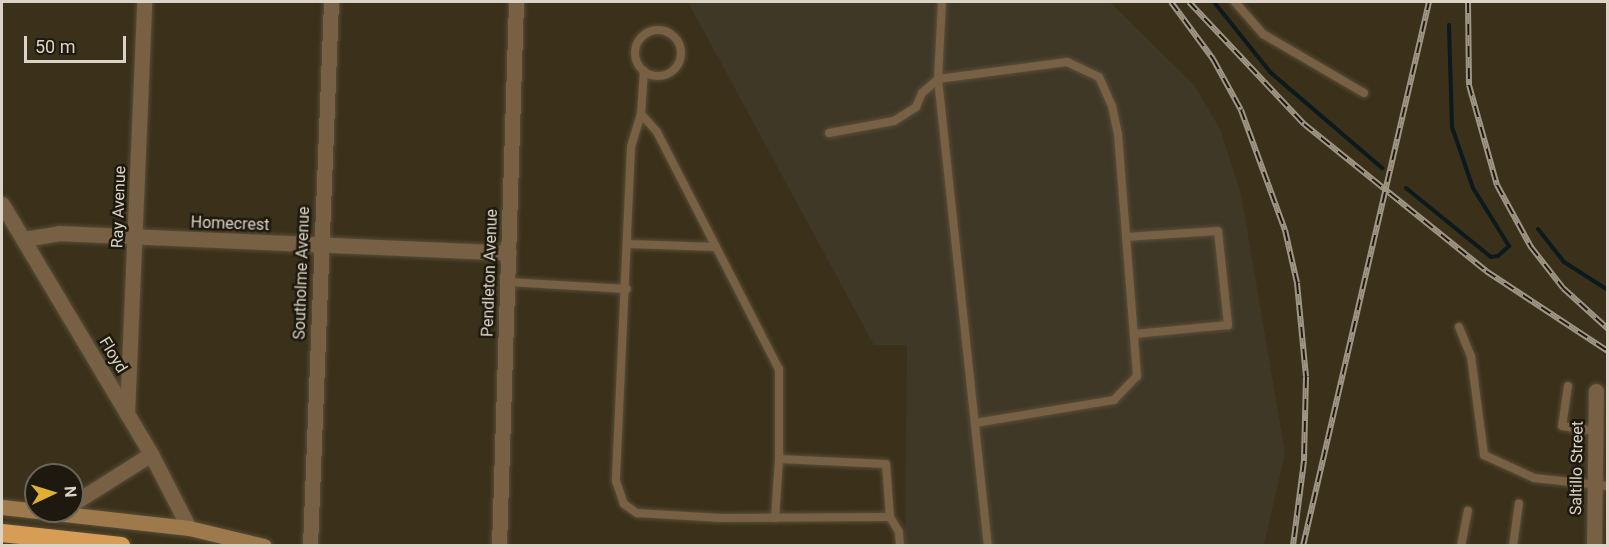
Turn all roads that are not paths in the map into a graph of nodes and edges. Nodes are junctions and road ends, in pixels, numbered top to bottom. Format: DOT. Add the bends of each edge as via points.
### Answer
graph roads {
  1 [pos="144,2"];
  2 [pos="331,2"];
  3 [pos="516,2"];
  4 [pos="942,2"];
  5 [pos="1234,2"];
  6 [pos="644,71"];
  7 [pos="938,79"];
  8 [pos="1364,93"];
  9 [pos="641,114"];
  10 [pos="829,133"];
  11 [pos="2,204"];
  12 [pos="6,221"];
  13 [pos="1126,237"];
  14 [pos="136,238"];
  15 [pos="22,239"];
  16 [pos="628,244"];
  17 [pos="321,246"];
  18 [pos="716,247"];
  19 [pos="509,253"];
  20 [pos="508,282"];
  21 [pos="627,289"];
  22 [pos="1459,327"];
  23 [pos="1134,334"];
  24 [pos="1568,386"];
  25 [pos="1596,391"];
  26 [pos="127,414"];
  27 [pos="975,423"];
  28 [pos="1595,431"];
  29 [pos="151,454"];
  30 [pos="779,459"];
  31 [pos="1601,486"];
  32 [pos="84,497"];
  33 [pos="1519,503"];
  34 [pos="2,507"];
  35 [pos="24,508"];
  36 [pos="1468,511"];
  37 [pos="84,512"];
  38 [pos="890,517"];
  39 [pos="775,518"];
  40 [pos="189,528"];
  41 [pos="2,533"];
  42 [pos="121,546"];
  43 [pos="264,546"];
  44 [pos="310,546"];
  45 [pos="499,546"];
  46 [pos="900,546"];
  47 [pos="988,546"];
  48 [pos="1461,546"];
  49 [pos="1513,546"];
  50 [pos="1594,546"];
  1 -- 14 [label="street, Ray Avenue"];
  2 -- 17 [label="street, Southolme Avenue"];
  3 -- 19 [label="street, Pendleton Avenue"];
  4 -- 7 [label="lane"];
  5 -- 8 [label="lane" via="1263,34"];
  6 -- 6 [label="lane" via="635,50 642,36 656,30 671,34 681,53 676,67 665,75"];
  6 -- 9 [label="lane"];
  7 -- 10 [label="lane" via="922,93 916,107 899,118"];
  7 -- 13 [label="lane" via="1067,62 1099,77 1112,106 1118,134"];
  7 -- 27 [label="lane"];
  9 -- 16 [label="lane" via="630,147"];
  9 -- 18 [label="lane" via="657,132"];
  11 -- 12 [label="street, Floyd"];
  12 -- 15 [label="street, Floyd"];
  13 -- 23 [label="lane"];
  13 -- 23 [label="lane" via="1218,231 1227,325"];
  14 -- 15 [label="street, Homecrest" via="59,233"];
  14 -- 17 [label="street, Homecrest"];
  14 -- 26 [label="street, Ray Avenue"];
  15 -- 26 [label="street, Floyd"];
  16 -- 18 [label="lane"];
  16 -- 21 [label="lane"];
  17 -- 19 [label="street, Homecrest"];
  17 -- 44 [label="street, Southolme Avenue"];
  18 -- 30 [label="lane" via="779,369"];
  19 -- 20 [label="street, Pendleton Avenue"];
  20 -- 21 [label="lane"];
  20 -- 45 [label="street, Pendleton Avenue"];
  21 -- 39 [label="lane" via="616,481 624,504 637,513"];
  22 -- 31 [label="lane" via="1471,356 1484,455 1534,478"];
  23 -- 27 [label="lane" via="1137,376 1114,400"];
  24 -- 28 [label="lane" via="1562,426"];
  25 -- 28 [label="street, Saltillo Street"];
  26 -- 29 [label="street, Floyd"];
  27 -- 47 [label="lane"];
  28 -- 31 [label="street, Saltillo Street"];
  29 -- 32 [label="street"];
  29 -- 40 [label="street, Floyd"];
  30 -- 38 [label="lane" via="886,464"];
  30 -- 39 [label="lane"];
  31 -- 50 [label="street, Saltillo Street"];
  33 -- 49 [label="lane"];
  34 -- 35 [label="main road"];
  36 -- 48 [label="lane"];
  37 -- 40 [label="main road"];
  38 -- 39 [label="lane"];
  38 -- 46 [label="lane" via="899,532"];
  40 -- 43 [label="main road"];
  41 -- 42 [label="highway"];
}
